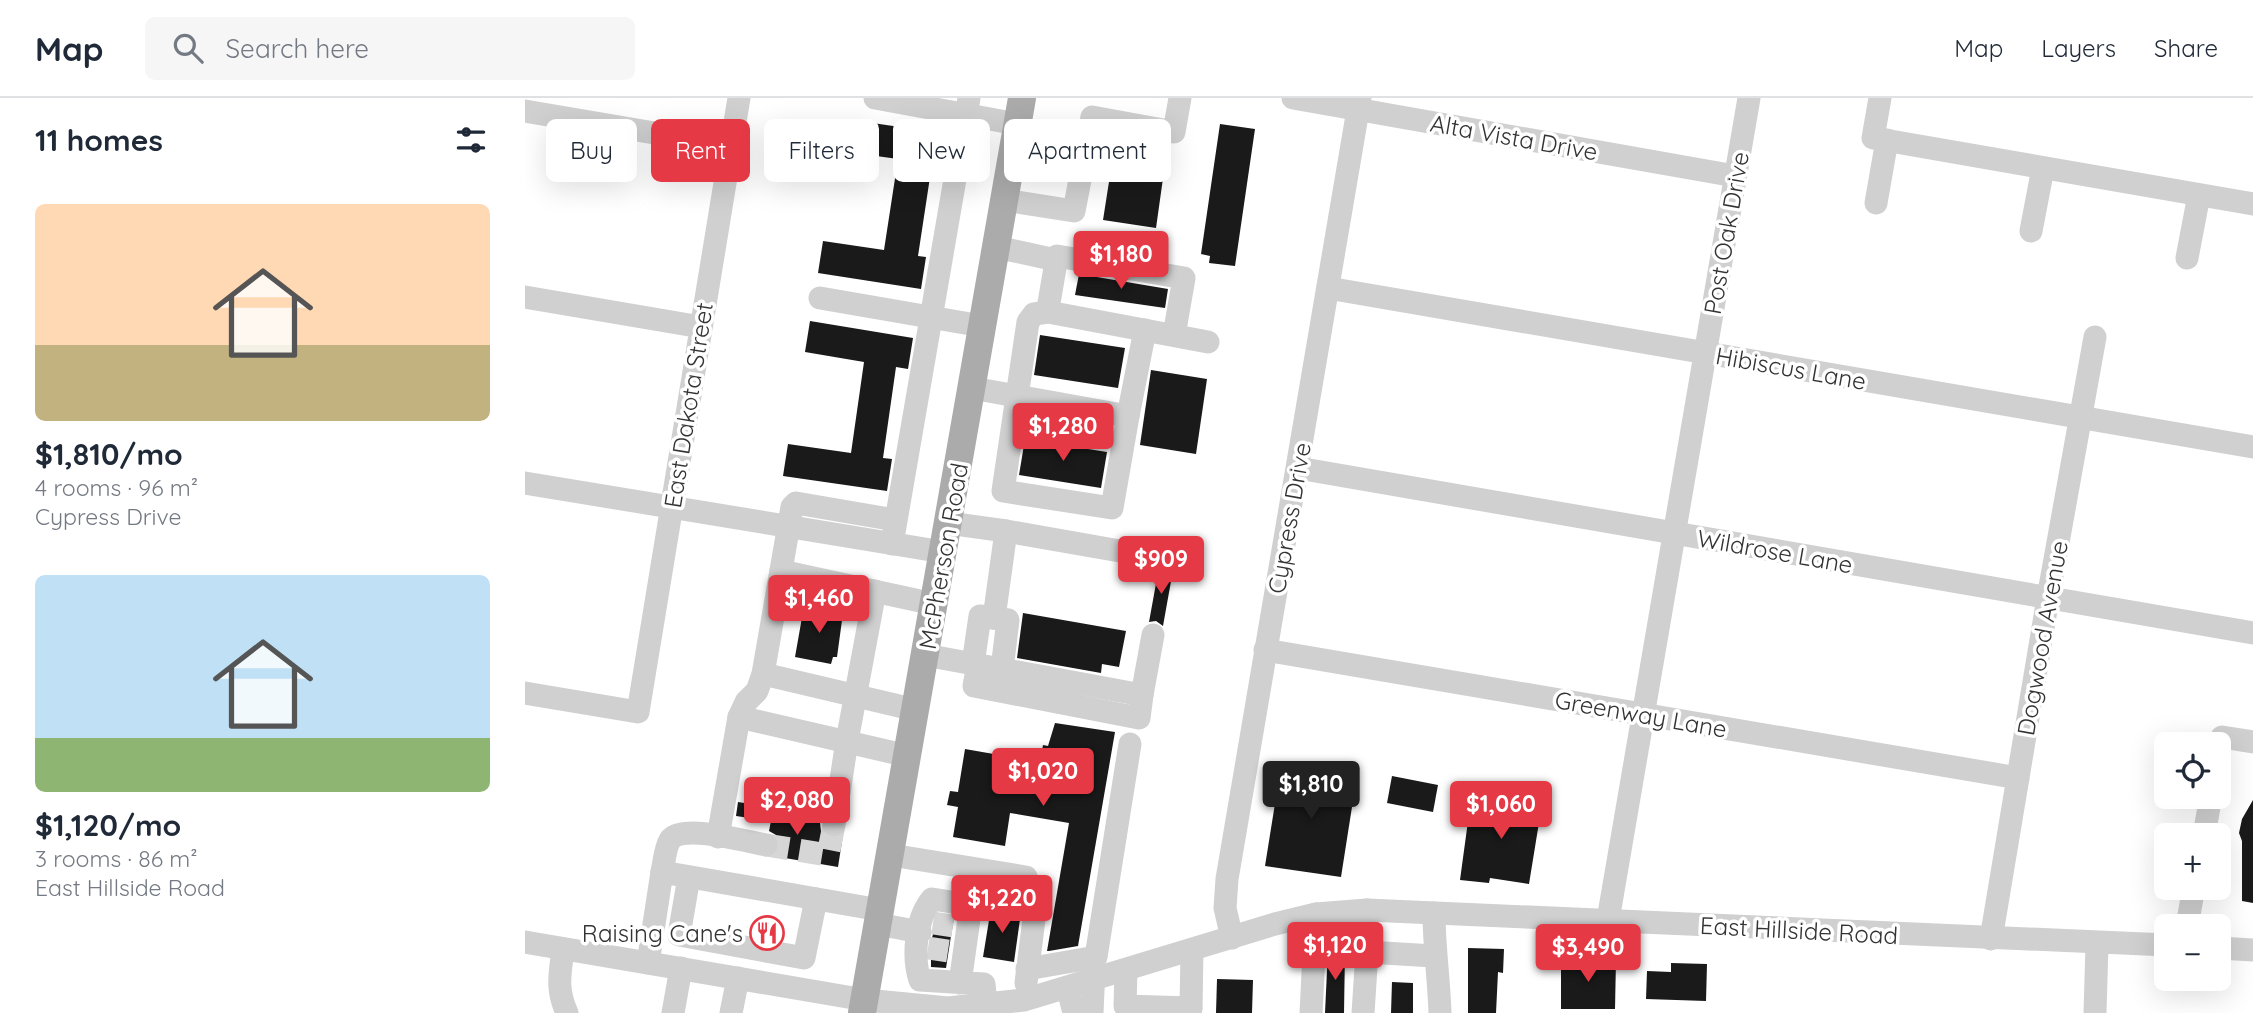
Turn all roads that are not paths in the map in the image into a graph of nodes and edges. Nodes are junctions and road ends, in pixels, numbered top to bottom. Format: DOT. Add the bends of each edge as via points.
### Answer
graph roads {
  1 [pos="739,98"];
  2 [pos="875,98"];
  3 [pos="1180,98"];
  4 [pos="1293,98"];
  5 [pos="1749,98"];
  6 [pos="1880,98"];
  7 [pos="1359,104"];
  8 [pos="967,106"];
  9 [pos="525,111"];
  10 [pos="1020,111"];
  11 [pos="736,119"];
  12 [pos="651,132"];
  13 [pos="1880,139"];
  14 [pos="2043,167"];
  15 [pos="1735,176"];
  16 [pos="725,182"];
  17 [pos="2199,195"];
  18 [pos="1004,200"];
  19 [pos="1876,203"];
  20 [pos="2253,204"];
  21 [pos="2031,231"];
  22 [pos="996,247"];
  23 [pos="2187,258"];
  24 [pos="1056,260"];
  25 [pos="1328,288"];
  26 [pos="525,297"];
  27 [pos="820,298"];
  28 [pos="1049,303"];
  29 [pos="931,317"];
  30 [pos="1176,324"];
  31 [pos="982,326"];
  32 [pos="701,327"];
  33 [pos="1145,330"];
  34 [pos="2095,337"];
  35 [pos="1208,342"];
  36 [pos="1705,353"];
  37 [pos="972,388"];
  38 [pos="1016,396"];
  39 [pos="1128,416"];
  40 [pos="2081,418"];
  41 [pos="2253,447"];
  42 [pos="1298,468"];
  43 [pos="525,483"];
  44 [pos="672,508"];
  45 [pos="895,520"];
  46 [pos="949,523"];
  47 [pos="789,527"];
  48 [pos="1006,531"];
  49 [pos="1674,533"];
  50 [pos="891,544"];
  51 [pos="943,552"];
  52 [pos="1137,554"];
  53 [pos="781,571"];
  54 [pos="875,591"];
  55 [pos="2048,598"];
  56 [pos="934,604"];
  57 [pos="994,618"];
  58 [pos="2253,633"];
  59 [pos="1153,635"];
  60 [pos="1265,650"];
  61 [pos="925,655"];
  62 [pos="975,664"];
  63 [pos="1002,669"];
  64 [pos="763,674"];
  65 [pos="525,693"];
  66 [pos="1142,695"];
  67 [pos="855,697"];
  68 [pos="916,710"];
  69 [pos="1643,715"];
  70 [pos="739,717"];
  71 [pos="2231,738"];
  72 [pos="847,741"];
  73 [pos="2253,742"];
  74 [pos="1129,744"];
  75 [pos="908,756"];
  76 [pos="2018,778"];
  77 [pos="834,825"];
  78 [pos="718,837"];
  79 [pos="767,845"];
  80 [pos="891,855"];
  81 [pos="662,872"];
  82 [pos="689,877"];
  83 [pos="816,899"];
  84 [pos="1367,909"];
  85 [pos="1434,913"];
  86 [pos="1316,914"];
  87 [pos="879,917"];
  88 [pos="1608,920"];
  89 [pos="939,936"];
  90 [pos="1232,938"];
  91 [pos="1991,939"];
  92 [pos="525,942"];
  93 [pos="2097,944"];
  94 [pos="2154,946"];
  95 [pos="563,949"];
  96 [pos="2231,949"];
  97 [pos="1192,950"];
  98 [pos="2253,950"];
  99 [pos="1367,952"];
  100 [pos="1096,957"];
  101 [pos="647,963"];
  102 [pos="1436,966"];
  103 [pos="681,968"];
  104 [pos="1027,969"];
  105 [pos="1126,970"];
  106 [pos="737,978"];
  107 [pos="1092,981"];
  108 [pos="960,983"];
  109 [pos="1068,989"];
  110 [pos="1024,1000"];
  111 [pos="986,1004"];
  112 [pos="864,1006"];
  113 [pos="1440,1009"];
  114 [pos="566,1011"];
  115 [pos="1191,1011"];
  116 [pos="681,1012"];
  117 [pos="588,1013"];
  118 [pos="731,1013"];
  119 [pos="1074,1013"];
  120 [pos="1091,1013"];
  121 [pos="1311,1013"];
  122 [pos="1363,1013"];
  123 [pos="2095,1013"];
  1 -- 11 [label="street, East Dakota Street"];
  2 -- 8 [label="street"];
  3 -- 18 [label="street" via="1174,132 1092,117 1074,211"];
  4 -- 7 [label="street, Alta Vista Drive"];
  5 -- 15 [label="street, Post Oak Drive"];
  6 -- 13 [label="street"];
  7 -- 15 [label="street, Alta Vista Drive"];
  7 -- 25 [label="street, Cypress Drive"];
  8 -- 10 [label="street"];
  8 -- 29 [label="street"];
  9 -- 12 [label="street"];
  10 -- 18 [label="main road, McPherson Road"];
  13 -- 14 [label="street"];
  13 -- 19 [label="street"];
  14 -- 17 [label="street"];
  14 -- 21 [label="street"];
  15 -- 36 [label="street, Post Oak Drive"];
  16 -- 32 [label="street, East Dakota Street"];
  17 -- 20 [label="street"];
  17 -- 23 [label="street"];
  18 -- 22 [label="main road, McPherson Road"];
  22 -- 24 [label="street"];
  22 -- 31 [label="main road, McPherson Road"];
  24 -- 28 [label="street"];
  24 -- 30 [label="street" via="1057,256 1184,278"];
  25 -- 36 [label="street, Hibiscus Lane"];
  25 -- 42 [label="street, Cypress Drive"];
  26 -- 32 [label="street"];
  27 -- 29 [label="street"];
  29 -- 31 [label="street"];
  29 -- 45 [label="street"];
  31 -- 37 [label="main road, McPherson Road"];
  32 -- 44 [label="street, East Dakota Street"];
  33 -- 35 [label="street"];
  33 -- 38 [label="street" via="1048,312 1034,314 1028,323"];
  33 -- 39 [label="street"];
  34 -- 40 [label="street, Dogwood Avenue"];
  36 -- 40 [label="street, Hibiscus Lane"];
  36 -- 49 [label="street, Post Oak Drive"];
  37 -- 38 [label="street"];
  37 -- 46 [label="main road, McPherson Road"];
  38 -- 39 [label="street"];
  38 -- 39 [label="street" via="1003,491 1112,508"];
  40 -- 41 [label="street, Hibiscus Lane"];
  40 -- 55 [label="street, Dogwood Avenue"];
  42 -- 49 [label="street, Wildrose Lane"];
  42 -- 60 [label="street, Cypress Drive"];
  43 -- 44 [label="street"];
  44 -- 47 [label="street"];
  44 -- 65 [label="street, East Dakota Street" via="638,712"];
  45 -- 47 [label="street" via="796,503"];
  45 -- 50 [label="street"];
  46 -- 48 [label="street"];
  46 -- 51 [label="main road, McPherson Road"];
  47 -- 50 [label="street"];
  47 -- 53 [label="street"];
  48 -- 52 [label="street"];
  48 -- 57 [label="street"];
  49 -- 55 [label="street, Wildrose Lane"];
  49 -- 69 [label="street, Post Oak Drive"];
  50 -- 51 [label="street"];
  51 -- 56 [label="main road, McPherson Road"];
  53 -- 54 [label="street"];
  53 -- 64 [label="street"];
  54 -- 56 [label="street"];
  54 -- 67 [label="street"];
  55 -- 58 [label="street, Wildrose Lane"];
  55 -- 76 [label="street, Dogwood Avenue"];
  56 -- 61 [label="main road, McPherson Road"];
  57 -- 62 [label="street" via="980,617"];
  57 -- 63 [label="street" via="1008,620"];
  59 -- 66 [label="street"];
  60 -- 69 [label="street, Greenway Lane"];
  60 -- 90 [label="street, Cypress Drive" via="1227,879 1225,908"];
  61 -- 62 [label="street"];
  61 -- 68 [label="main road, McPherson Road"];
  62 -- 63 [label="street"];
  62 -- 66 [label="street" via="974,686 1139,718"];
  63 -- 66 [label="street"];
  64 -- 67 [label="street"];
  64 -- 70 [label="street"];
  67 -- 68 [label="street"];
  67 -- 72 [label="street"];
  68 -- 75 [label="main road, McPherson Road"];
  69 -- 76 [label="street, Greenway Lane"];
  69 -- 88 [label="street, Post Oak Drive"];
  70 -- 72 [label="street"];
  70 -- 78 [label="street"];
  71 -- 73 [label="street"];
  72 -- 75 [label="street"];
  72 -- 77 [label="street"];
  74 -- 100 [label="street"];
  75 -- 80 [label="main road, McPherson Road"];
  76 -- 91 [label="street, Dogwood Avenue"];
  78 -- 79 [label="street"];
  78 -- 81 [label="street" via="676,834 669,841"];
  80 -- 87 [label="main road, McPherson Road"];
  80 -- 104 [label="street" via="1026,877 1036,903"];
  81 -- 82 [label="street"];
  81 -- 101 [label="street"];
  82 -- 83 [label="street"];
  82 -- 83 [label="street" via="679,935 804,958"];
  83 -- 87 [label="street"];
  84 -- 85 [label="street, East Hillside Road"];
  84 -- 86 [label="street, East Hillside Road"];
  84 -- 99 [label="street"];
  85 -- 88 [label="street, East Hillside Road"];
  85 -- 102 [label="street"];
  86 -- 90 [label="street, East Hillside Road"];
  86 -- 121 [label="street"];
  87 -- 89 [label="street"];
  87 -- 112 [label="main road, McPherson Road"];
  88 -- 91 [label="street, East Hillside Road"];
  89 -- 108 [label="street"];
  89 -- 108 [label="street" via="915,964 919,980"];
  90 -- 97 [label="street, East Hillside Road"];
  91 -- 93 [label="street, East Hillside Road"];
  92 -- 95 [label="street, East Hillside Road"];
  93 -- 94 [label="street, East Hillside Road"];
  93 -- 123 [label="street"];
  95 -- 101 [label="street, East Hillside Road"];
  95 -- 114 [label="street" via="558,983"];
  96 -- 98 [label="street"];
  97 -- 105 [label="street, East Hillside Road"];
  97 -- 115 [label="street"];
  99 -- 102 [label="street"];
  99 -- 122 [label="street"];
  100 -- 104 [label="street"];
  100 -- 107 [label="street"];
  101 -- 103 [label="street, East Hillside Road"];
  102 -- 113 [label="street"];
  103 -- 106 [label="street, East Hillside Road"];
  103 -- 116 [label="street"];
  104 -- 110 [label="street"];
  105 -- 107 [label="street, East Hillside Road"];
  105 -- 115 [label="street" via="1125,1006"];
  106 -- 112 [label="street, East Hillside Road"];
  106 -- 118 [label="street"];
  107 -- 109 [label="street, East Hillside Road"];
  107 -- 120 [label="street"];
  108 -- 111 [label="street" via="984,984"];
  109 -- 110 [label="street, East Hillside Road"];
  109 -- 119 [label="street"];
  110 -- 111 [label="street, East Hillside Road"];
  111 -- 112 [label="street, East Hillside Road"];
  114 -- 117 [label="street"];
}
